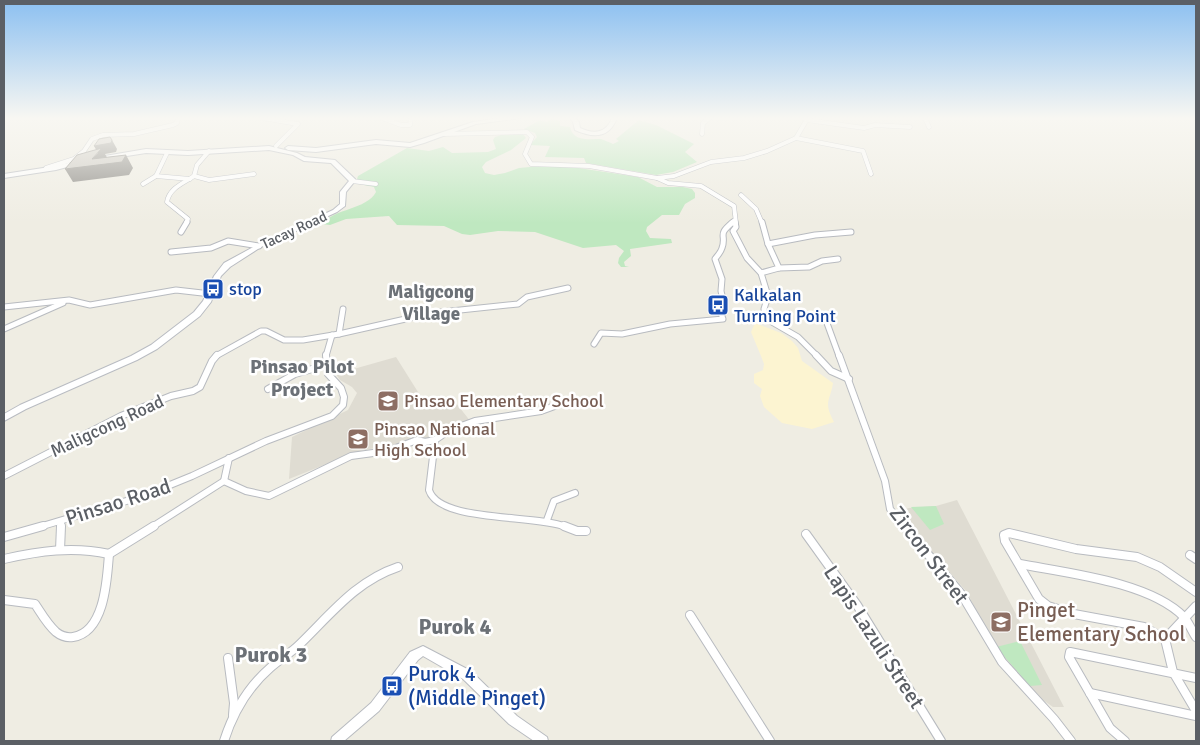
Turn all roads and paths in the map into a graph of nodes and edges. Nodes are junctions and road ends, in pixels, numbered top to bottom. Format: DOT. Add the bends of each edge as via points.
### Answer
graph roads {
  1 [pos="82,153"];
  2 [pos="128,153"];
  3 [pos="167,153"];
  4 [pos="172,153"];
  5 [pos="207,153"];
  6 [pos="291,153"];
  7 [pos="525,153"];
  8 [pos="759,153"];
  9 [pos="864,153"];
  10 [pos="25,173"];
  11 [pos="254,174"];
  12 [pos="871,174"];
  13 [pos="4,176"];
  14 [pos="156,176"];
  15 [pos="194,176"];
  16 [pos="657,178"];
  17 [pos="190,179"];
  18 [pos="352,181"];
  19 [pos="144,184"];
  20 [pos="376,184"];
  21 [pos="741,195"];
  22 [pos="735,220"];
  23 [pos="181,232"];
  24 [pos="851,232"];
  25 [pos="768,244"];
  26 [pos="259,246"];
  27 [pos="171,252"];
  28 [pos="838,259"];
  29 [pos="778,268"];
  30 [pos="761,273"];
  31 [pos="568,288"];
  32 [pos="211,294"];
  33 [pos="69,300"];
  34 [pos="4,307"];
  35 [pos="343,309"];
  36 [pos="824,315"];
  37 [pos="4,329"];
  38 [pos="335,335"];
  39 [pos="594,344"];
  40 [pos="326,365"];
  41 [pos="848,379"];
  42 [pos="268,389"];
  43 [pos="571,400"];
  44 [pos="4,418"];
  45 [pos="435,440"];
  46 [pos="228,458"];
  47 [pos="4,476"];
  48 [pos="224,482"];
  49 [pos="575,493"];
  50 [pos="547,520"];
  51 [pos="61,521"];
  52 [pos="586,531"];
  53 [pos="806,534"];
  54 [pos="4,537"];
  55 [pos="60,550"];
  56 [pos="109,554"];
  57 [pos="4,559"];
  58 [pos="1020,564"];
  59 [pos="398,567"];
  60 [pos="1196,592"];
  61 [pos="4,600"];
  62 [pos="1196,606"];
  63 [pos="690,615"];
  64 [pos="1184,618"];
  65 [pos="1196,637"];
  66 [pos="1165,639"];
  67 [pos="228,658"];
  68 [pos="1173,672"];
  69 [pos="1196,678"];
  70 [pos="1090,692"];
  71 [pos="1196,711"];
  72 [pos="1196,716"];
  73 [pos="233,718"];
  74 [pos="224,741"];
  75 [pos="336,741"];
  76 [pos="543,741"];
  77 [pos="770,741"];
  78 [pos="941,741"];
  79 [pos="1071,741"];
  80 [pos="1124,741"];
  1 -- 10 [label="street" via="75,159"];
  2 -- 10 [label="main road"];
  3 -- 4 [label="main road"];
  3 -- 14 [label="street"];
  5 -- 15 [label="street" via="197,164"];
  6 -- 18 [label="main road" via="304,159 333,161"];
  7 -- 16 [label="street" via="531,164 589,166"];
  8 -- 16 [label="street" via="710,162 674,176"];
  9 -- 12 [label="street"];
  10 -- 13 [label="main road"];
  11 -- 15 [label="street" via="209,180"];
  14 -- 17 [label="street"];
  14 -- 19 [label="street"];
  15 -- 17 [label="street"];
  16 -- 22 [label="street" via="668,183 706,188 732,203"];
  17 -- 23 [label="street" via="170,192 166,200 188,219"];
  18 -- 20 [label="street"];
  18 -- 26 [label="main road, Tacay Road" via="343,192 340,208"];
  21 -- 25 [label="street" via="760,216"];
  22 -- 30 [label="street" via="734,235 747,258"];
  22 -- 39 [label="street" via="724,229 723,246 715,259 722,279 720,292 724,304 718,304 723,319 670,324 622,334 601,332"];
  24 -- 25 [label="street"];
  25 -- 29 [label="street"];
  26 -- 27 [label="street" via="228,241 212,248"];
  26 -- 32 [label="main road, Tacay Road" via="227,265 218,276"];
  28 -- 29 [label="street" via="809,267"];
  29 -- 30 [label="street"];
  30 -- 41 [label="street" via="768,296 765,318 798,337 830,371"];
  31 -- 38 [label="street, Maligcong Road" via="527,297 518,304 432,312"];
  32 -- 33 [label="street" via="161,291 90,306"];
  32 -- 44 [label="main road, Tacay Road" via="193,318 154,347"];
  33 -- 34 [label="street"];
  33 -- 37 [label="street"];
  35 -- 38 [label="street"];
  36 -- 41 [label="street, Zircon Street"];
  38 -- 40 [label="street" via="325,351"];
  38 -- 47 [label="street, Maligcong Road" via="291,341 266,331 256,332 217,355 200,387 121,416"];
  40 -- 42 [label="street" via="295,374"];
  40 -- 46 [label="street, Pinsao Road" via="328,375 343,392 341,410"];
  41 -- 79 [label="street, Zircon Street" via="885,481 890,509 962,595 1002,662"];
  43 -- 45 [label="street" via="541,411 475,421 448,431"];
  45 -- 48 [label="street" via="417,440 388,451 351,456 269,496 247,492"];
  45 -- 50 [label="street" via="429,483 432,499 442,507 500,517"];
  46 -- 48 [label="street"];
  46 -- 51 [label="street, Pinsao Road" via="143,496"];
  48 -- 56 [label="street"];
  49 -- 50 [label="street" via="554,501"];
  50 -- 52 [label="street" via="579,532"];
  51 -- 54 [label="street, Pinsao Road"];
  51 -- 55 [label="street"];
  53 -- 78 [label="street, Lapis Lazuli Street" via="857,605"];
  55 -- 56 [label="street"];
  55 -- 57 [label="street"];
  56 -- 61 [label="street" via="98,616 93,625 80,635 60,635 35,604"];
  58 -- 60 [label="street" via="1004,535 1009,533 1076,549 1137,557 1160,567"];
  58 -- 64 [label="street" via="1150,594"];
  58 -- 66 [label="street" via="1045,605 1146,627"];
  59 -- 73 [label="street" via="383,571 341,600 301,644 260,677"];
  62 -- 64 [label="street"];
  63 -- 77 [label="street"];
  64 -- 65 [label="street"];
  64 -- 66 [label="street"];
  66 -- 68 [label="street"];
  67 -- 73 [label="street"];
  68 -- 69 [label="street"];
  68 -- 70 [label="street" via="1070,652 1069,657"];
  68 -- 71 [label="street"];
  70 -- 72 [label="street"];
  70 -- 80 [label="street" via="1110,728"];
  73 -- 74 [label="street"];
  75 -- 76 [label="street" via="375,707 414,656 423,651 467,675 513,720"];
}
